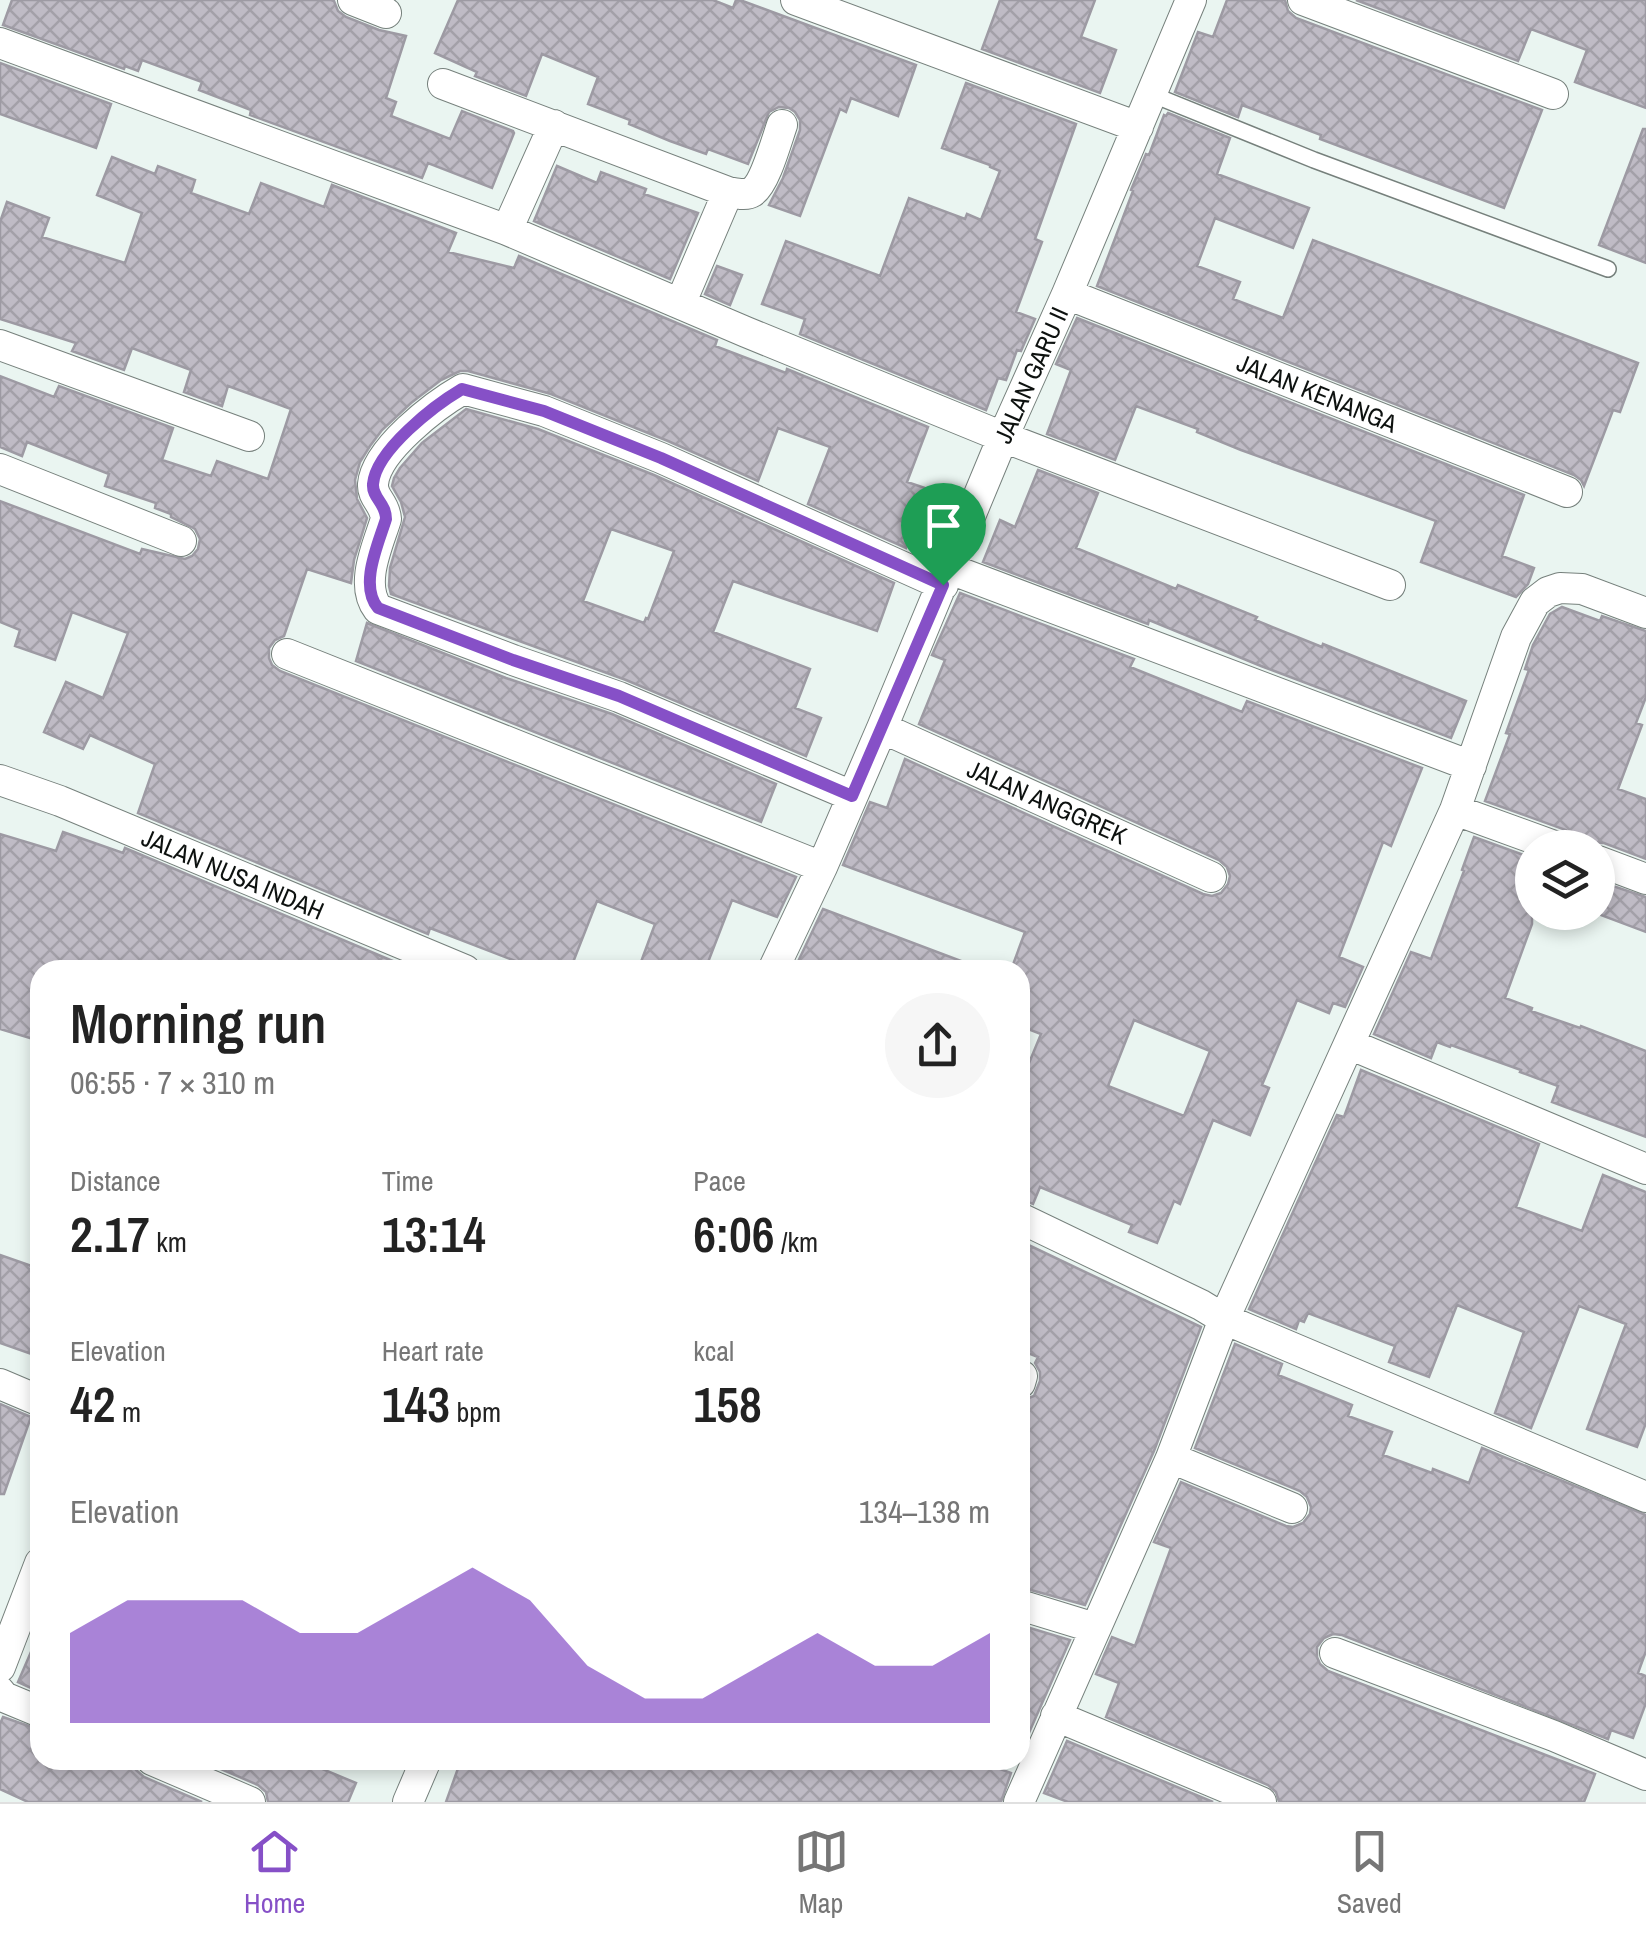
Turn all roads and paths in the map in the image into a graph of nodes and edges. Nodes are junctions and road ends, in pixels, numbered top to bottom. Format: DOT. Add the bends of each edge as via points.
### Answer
graph roads {
  1 [pos="353,0"];
  2 [pos="796,0"];
  3 [pos="1191,0"];
  4 [pos="1303,0"];
  5 [pos="386,13"];
  6 [pos="0,43"];
  7 [pos="443,84"];
  8 [pos="1151,94"];
  9 [pos="1552,94"];
  10 [pos="554,125"];
  11 [pos="782,125"];
  12 [pos="1138,128"];
  13 [pos="728,192"];
  14 [pos="507,230"];
  15 [pos="1608,269"];
  16 [pos="1066,294"];
  17 [pos="681,302"];
  18 [pos="0,345"];
  19 [pos="249,436"];
  20 [pos="1003,437"];
  21 [pos="0,469"];
  22 [pos="1566,492"];
  23 [pos="181,540"];
  24 [pos="946,577"];
  25 [pos="1390,585"];
  26 [pos="1646,613"];
  27 [pos="287,654"];
  28 [pos="882,728"];
  29 [pos="1472,766"];
  30 [pos="0,780"];
  31 [pos="852,796"];
  32 [pos="1455,810"];
  33 [pos="1515,832"];
  34 [pos="822,866"];
  35 [pos="1615,867"];
  36 [pos="1211,876"];
  37 [pos="1646,878"];
  38 [pos="441,960"];
  39 [pos="778,960"];
  40 [pos="1349,1044"];
  41 [pos="1646,1169"];
  42 [pos="1030,1223"];
  43 [pos="1224,1319"];
  44 [pos="0,1384"];
  45 [pos="30,1397"];
  46 [pos="1171,1458"];
  47 [pos="1646,1497"];
  48 [pos="1292,1508"];
  49 [pos="30,1590"];
  50 [pos="1030,1608"];
  51 [pos="1096,1628"];
  52 [pos="1335,1653"];
  53 [pos="0,1667"];
  54 [pos="0,1692"];
  55 [pos="30,1708"];
  56 [pos="1056,1716"];
  57 [pos="175,1770"];
  58 [pos="422,1770"];
  59 [pos="1646,1774"];
  60 [pos="250,1802"];
  61 [pos="408,1802"];
  62 [pos="1019,1802"];
  63 [pos="1261,1802"];
  1 -- 5 [label="street"];
  2 -- 12 [label="street"];
  3 -- 8 [label="street, JALAN GARU II"];
  4 -- 9 [label="street"];
  6 -- 14 [label="street"];
  7 -- 10 [label="street"];
  8 -- 12 [label="street, JALAN GARU II"];
  8 -- 15 [label="lane"];
  10 -- 13 [label="street"];
  10 -- 14 [label="street"];
  11 -- 13 [label="street" via="752,192"];
  12 -- 16 [label="street, JALAN GARU II"];
  13 -- 17 [label="street"];
  14 -- 17 [label="street"];
  16 -- 20 [label="street, JALAN GARU II"];
  16 -- 22 [label="street, JALAN KENANGA"];
  17 -- 20 [label="street"];
  18 -- 19 [label="street"];
  20 -- 24 [label="street, JALAN GARU II"];
  20 -- 25 [label="street"];
  21 -- 23 [label="street"];
  24 -- 28 [label="street, JALAN GARU II"];
  24 -- 29 [label="street"];
  24 -- 31 [label="street" via="544,411 462,389 410,426 373,480 386,509 369,586 378,608 619,696"];
  26 -- 29 [label="street" via="1570,588 1535,602 1516,637"];
  27 -- 34 [label="street"];
  28 -- 31 [label="street, JALAN GARU II"];
  28 -- 36 [label="street, JALAN ANGGREK"];
  29 -- 32 [label="street"];
  30 -- 38 [label="street, JALAN NUSA INDAH"];
  31 -- 34 [label="street, JALAN GARU II"];
  32 -- 33 [label="street"];
  32 -- 40 [label="street"];
  34 -- 39 [label="street, JALAN GARU II"];
  35 -- 37 [label="street"];
  40 -- 41 [label="street"];
  40 -- 43 [label="street"];
  42 -- 43 [label="street"];
  43 -- 46 [label="street"];
  43 -- 47 [label="street"];
  44 -- 45 [label="street"];
  46 -- 48 [label="street"];
  46 -- 51 [label="street"];
  49 -- 53 [label="street"];
  50 -- 51 [label="street"];
  51 -- 56 [label="street"];
  52 -- 59 [label="street"];
  54 -- 55 [label="street"];
  56 -- 62 [label="street"];
  56 -- 63 [label="street"];
  57 -- 60 [label="street"];
  58 -- 61 [label="street"];
}
